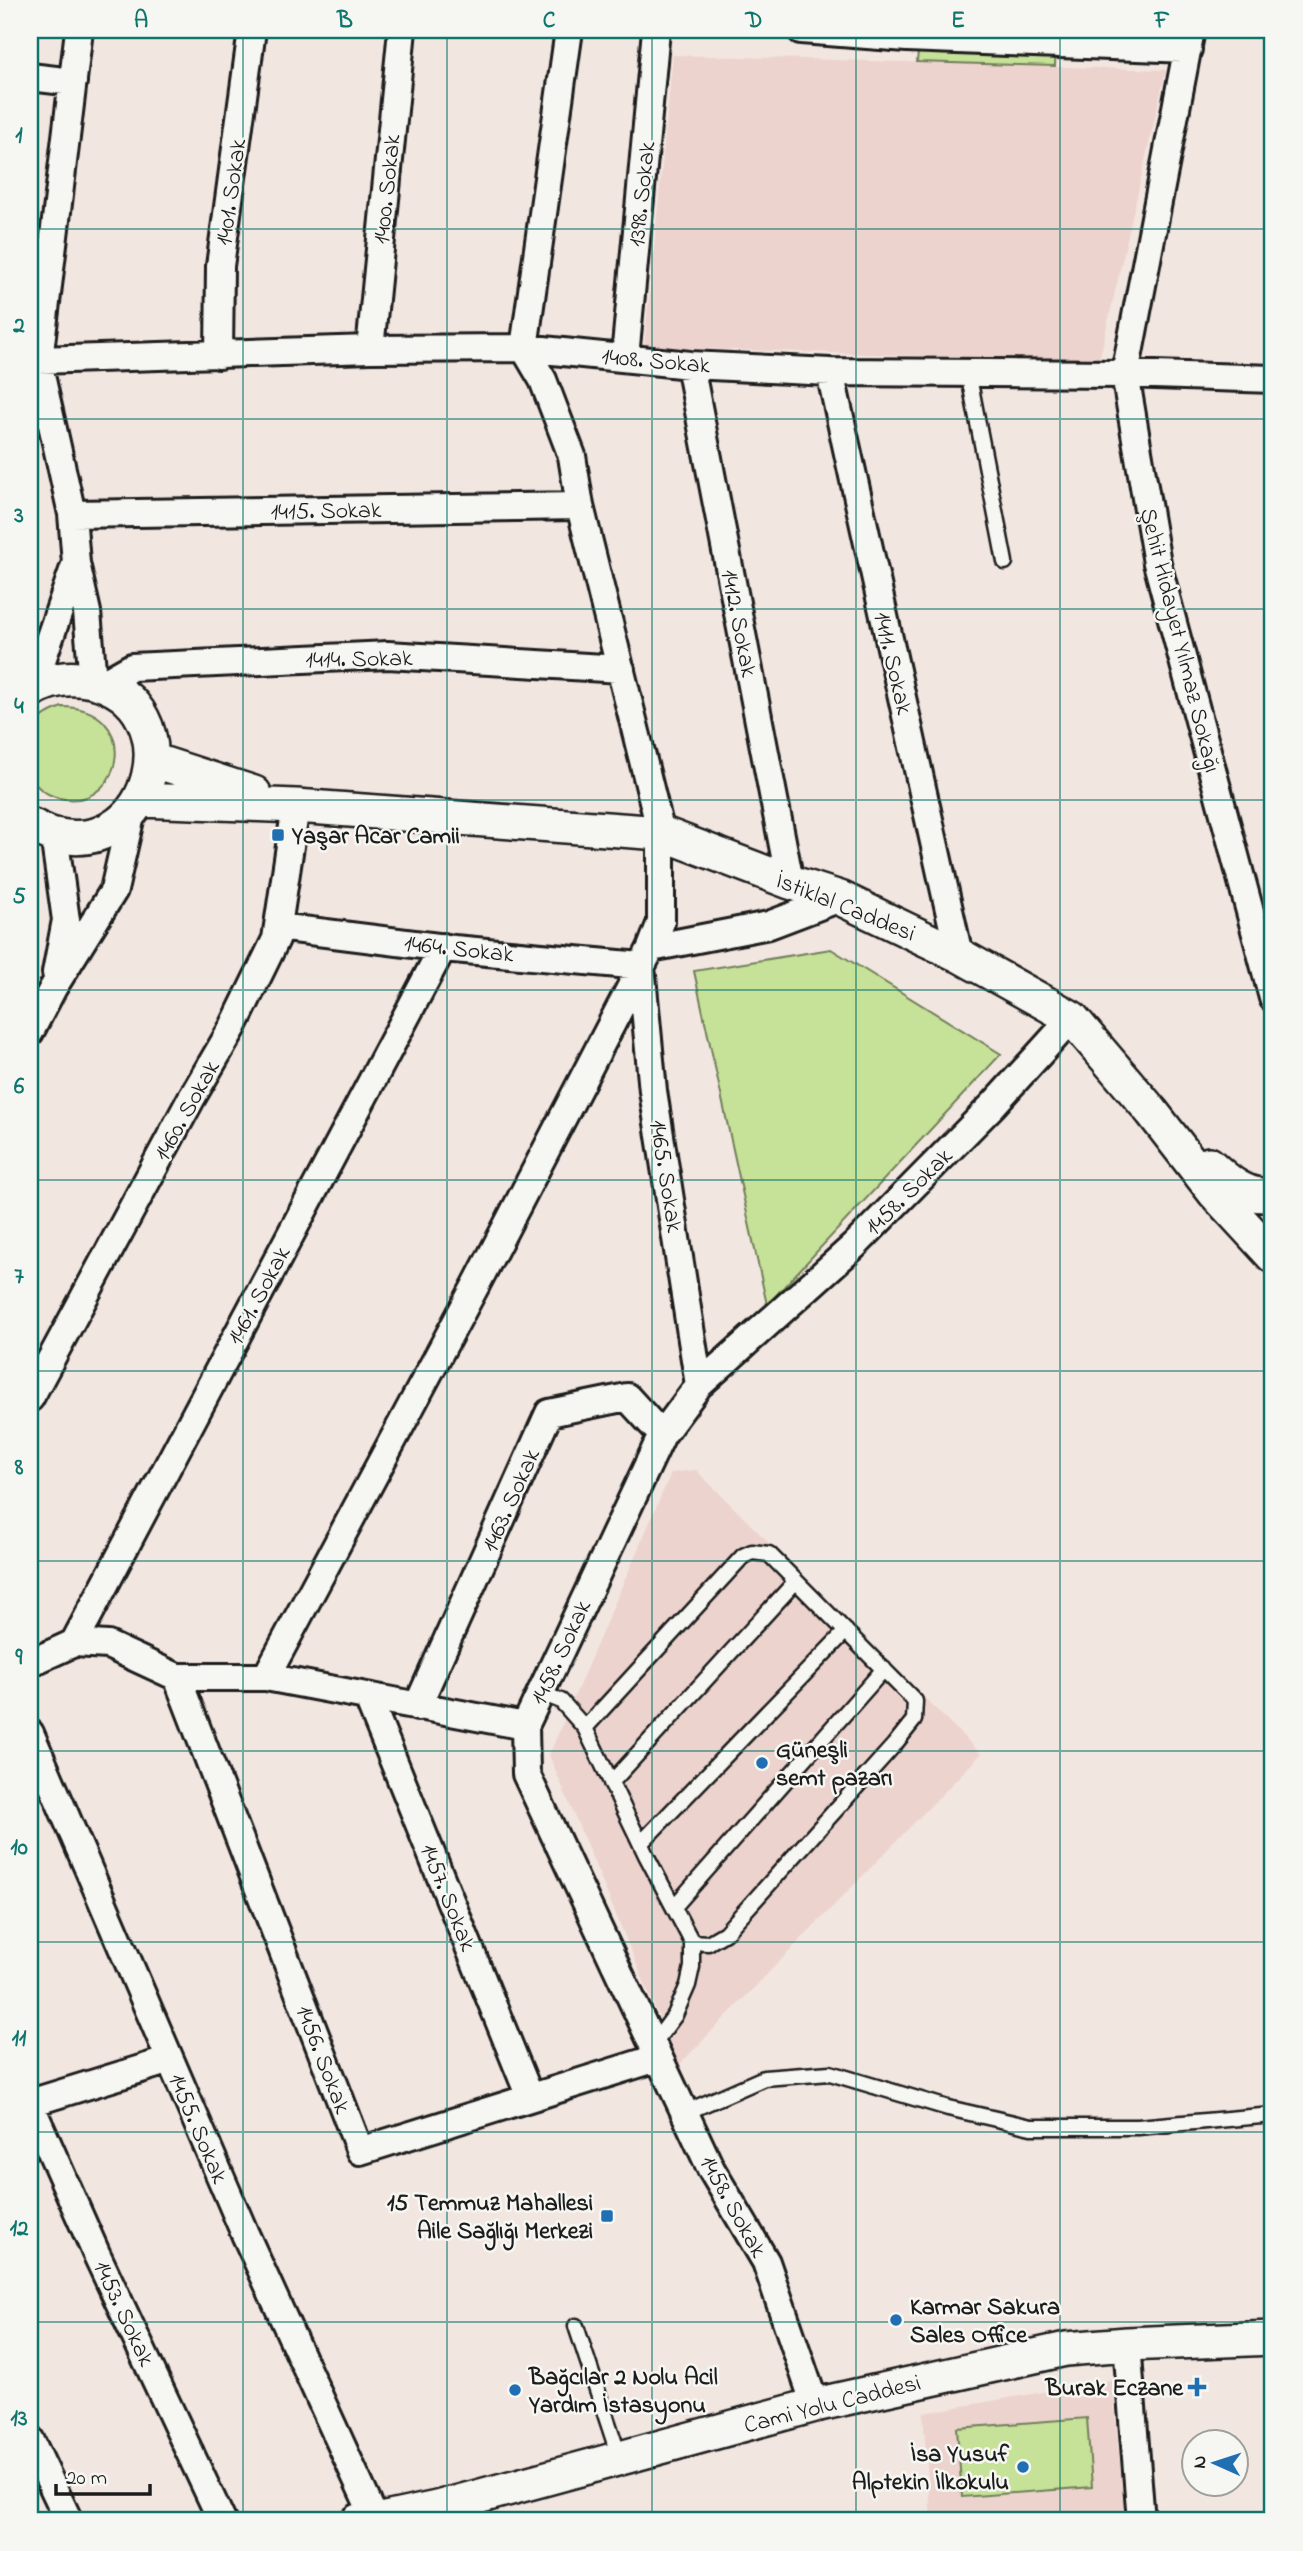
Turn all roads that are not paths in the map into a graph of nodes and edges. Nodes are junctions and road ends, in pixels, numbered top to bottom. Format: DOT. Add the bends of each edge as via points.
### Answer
graph roads {
  1 [pos="79,30"];
  2 [pos="252,30"];
  3 [pos="402,30"];
  4 [pos="569,30"];
  5 [pos="656,30"];
  6 [pos="801,30"];
  7 [pos="908,34"];
  8 [pos="1190,39"];
  9 [pos="30,77"];
  10 [pos="73,82"];
  11 [pos="30,328"];
  12 [pos="524,348"];
  13 [pos="370,349"];
  14 [pos="219,355"];
  15 [pos="625,358"];
  16 [pos="39,360"];
  17 [pos="690,365"];
  18 [pos="830,372"];
  19 [pos="968,372"];
  20 [pos="1125,374"];
  21 [pos="1273,379"];
  22 [pos="580,506"];
  23 [pos="72,514"];
  24 [pos="1005,562"];
  25 [pos="76,564"];
  26 [pos="621,668"];
  27 [pos="97,682"];
  28 [pos="31,690"];
  29 [pos="152,760"];
  30 [pos="136,805"];
  31 [pos="296,806"];
  32 [pos="42,830"];
  33 [pos="661,833"];
  34 [pos="790,882"];
  35 [pos="840,898"];
  36 [pos="278,927"];
  37 [pos="443,947"];
  38 [pos="959,955"];
  39 [pos="646,957"];
  40 [pos="53,988"];
  41 [pos="1273,994"];
  42 [pos="1072,1018"];
  43 [pos="30,1032"];
  44 [pos="1152,1112"];
  45 [pos="1273,1196"];
  46 [pos="1273,1248"];
  47 [pos="1273,1256"];
  48 [pos="699,1385"];
  49 [pos="30,1398"];
  50 [pos="663,1434"];
  51 [pos="796,1581"];
  52 [pos="845,1631"];
  53 [pos="74,1643"];
  54 [pos="30,1663"];
  55 [pos="884,1670"];
  56 [pos="177,1677"];
  57 [pos="266,1677"];
  58 [pos="541,1692"];
  59 [pos="368,1698"];
  60 [pos="417,1707"];
  61 [pos="525,1726"];
  62 [pos="585,1728"];
  63 [pos="30,1733"];
  64 [pos="611,1783"];
  65 [pos="640,1843"];
  66 [pos="674,1907"];
  67 [pos="692,1942"];
  68 [pos="655,2052"];
  69 [pos="170,2060"];
  70 [pos="530,2097"];
  71 [pos="30,2104"];
  72 [pos="684,2113"];
  73 [pos="1273,2115"];
  74 [pos="576,2326"];
  75 [pos="1273,2338"];
  76 [pos="1127,2344"];
  77 [pos="815,2405"];
  78 [pos="30,2439"];
  79 [pos="620,2459"];
  80 [pos="437,2515"];
  81 [pos="69,2521"];
  82 [pos="222,2521"];
  83 [pos="358,2521"];
  84 [pos="376,2521"];
  85 [pos="1141,2521"];
  1 -- 10 [label="street"];
  2 -- 14 [label="street, 1401. Sokak" via="220,266"];
  3 -- 13 [label="street, 1400. Sokak"];
  4 -- 12 [label="street"];
  5 -- 15 [label="street, 1398. Sokak"];
  6 -- 7 [label="street"];
  7 -- 8 [label="street"];
  8 -- 20 [label="street, Şehit Hidayet Yılmaz Sokağı"];
  9 -- 10 [label="street"];
  10 -- 16 [label="street"];
  11 -- 16 [label="street"];
  12 -- 13 [label="street, 1408. Sokak"];
  12 -- 15 [label="street, 1408. Sokak"];
  12 -- 22 [label="street" via="543,380 572,456"];
  13 -- 14 [label="street, 1408. Sokak"];
  14 -- 16 [label="street, 1408. Sokak"];
  15 -- 17 [label="street, 1408. Sokak"];
  16 -- 23 [label="street"];
  17 -- 18 [label="street, 1408. Sokak"];
  17 -- 34 [label="street, 1412. Sokak"];
  18 -- 19 [label="street, 1408. Sokak"];
  18 -- 38 [label="street, 1411. Sokak"];
  19 -- 20 [label="street, 1408. Sokak"];
  19 -- 24 [label="lane"];
  20 -- 21 [label="street, 1408. Sokak"];
  20 -- 41 [label="street, Şehit Hidayet Yılmaz Sokağı" via="1157,563"];
  22 -- 23 [label="street, 1415. Sokak"];
  22 -- 26 [label="street"];
  23 -- 25 [label="street"];
  25 -- 27 [label="street"];
  25 -- 28 [label="street"];
  26 -- 27 [label="street, 1414. Sokak" via="388,655 132,667"];
  26 -- 33 [label="street"];
  27 -- 28 [label="street" via="55,680"];
  27 -- 29 [label="street" via="123,696 139,714 149,736"];
  29 -- 30 [label="street"];
  29 -- 31 [label="street, İstiklal Caddesi"];
  30 -- 31 [label="street, İstiklal Caddesi"];
  30 -- 32 [label="street" via="116,825 96,834 75,837"];
  30 -- 40 [label="street" via="114,890"];
  31 -- 33 [label="street, İstiklal Caddesi"];
  31 -- 36 [label="street, 1460. Sokak"];
  32 -- 40 [label="street" via="66,920"];
  33 -- 34 [label="street, İstiklal Caddesi"];
  33 -- 39 [label="street" via="661,922"];
  34 -- 35 [label="street, İstiklal Caddesi"];
  35 -- 38 [label="street, İstiklal Caddesi"];
  35 -- 39 [label="street, 1464. Sokak" via="769,925"];
  36 -- 37 [label="street, 1464. Sokak"];
  36 -- 49 [label="street, 1460. Sokak" via="233,1027"];
  37 -- 39 [label="street, 1464. Sokak"];
  37 -- 53 [label="street, 1461. Sokak"];
  38 -- 42 [label="street, İstiklal Caddesi"];
  39 -- 48 [label="street, 1465. Sokak" via="653,1091"];
  39 -- 57 [label="street"];
  40 -- 43 [label="street"];
  42 -- 44 [label="street, İstiklal Caddesi"];
  42 -- 48 [label="street, 1458. Sokak" via="854,1246"];
  44 -- 45 [label="street" via="1230,1183 1247,1192"];
  44 -- 47 [label="street, İstiklal Caddesi" via="1214,1192"];
  45 -- 46 [label="street" via="1266,1220"];
  48 -- 50 [label="street, 1458. Sokak"];
  50 -- 58 [label="street, 1458. Sokak"];
  50 -- 60 [label="street, 1463. Sokak" via="627,1397 549,1413"];
  51 -- 52 [label="lane"];
  51 -- 62 [label="lane" via="769,1554 743,1556"];
  51 -- 64 [label="lane"];
  52 -- 55 [label="lane"];
  52 -- 65 [label="lane"];
  53 -- 54 [label="street"];
  53 -- 56 [label="street" via="108,1644"];
  55 -- 66 [label="lane"];
  55 -- 67 [label="lane" via="915,1701 914,1720 726,1933 708,1943"];
  56 -- 57 [label="street"];
  56 -- 70 [label="street, 1456. Sokak" via="360,2151"];
  57 -- 59 [label="street"];
  58 -- 61 [label="street, 1458. Sokak"];
  58 -- 62 [label="lane" via="561,1702"];
  59 -- 60 [label="street"];
  59 -- 70 [label="street, 1457. Sokak"];
  60 -- 61 [label="street"];
  61 -- 68 [label="street, 1458. Sokak" via="526,1774"];
  62 -- 64 [label="lane"];
  63 -- 69 [label="street, 1455. Sokak"];
  64 -- 65 [label="lane"];
  65 -- 66 [label="lane"];
  66 -- 67 [label="lane"];
  67 -- 68 [label="lane" via="688,1986"];
  68 -- 70 [label="street, 1456. Sokak"];
  68 -- 72 [label="street, 1458. Sokak"];
  69 -- 71 [label="street"];
  69 -- 84 [label="street, 1455. Sokak"];
  71 -- 82 [label="street, 1453. Sokak"];
  72 -- 73 [label="lane" via="764,2078 830,2073 1031,2127 1138,2127"];
  72 -- 77 [label="street, 1458. Sokak" via="766,2262"];
  74 -- 79 [label="lane"];
  75 -- 76 [label="street, Cami Yolu Caddesi"];
  76 -- 77 [label="street, Cami Yolu Caddesi" via="1066,2349"];
  76 -- 85 [label="street"];
  77 -- 79 [label="street, Cami Yolu Caddesi"];
  78 -- 81 [label="street"];
  79 -- 80 [label="street, Cami Yolu Caddesi"];
  80 -- 84 [label="street, Cami Yolu Caddesi"];
  83 -- 84 [label="street, Cami Yolu Caddesi"];
}
